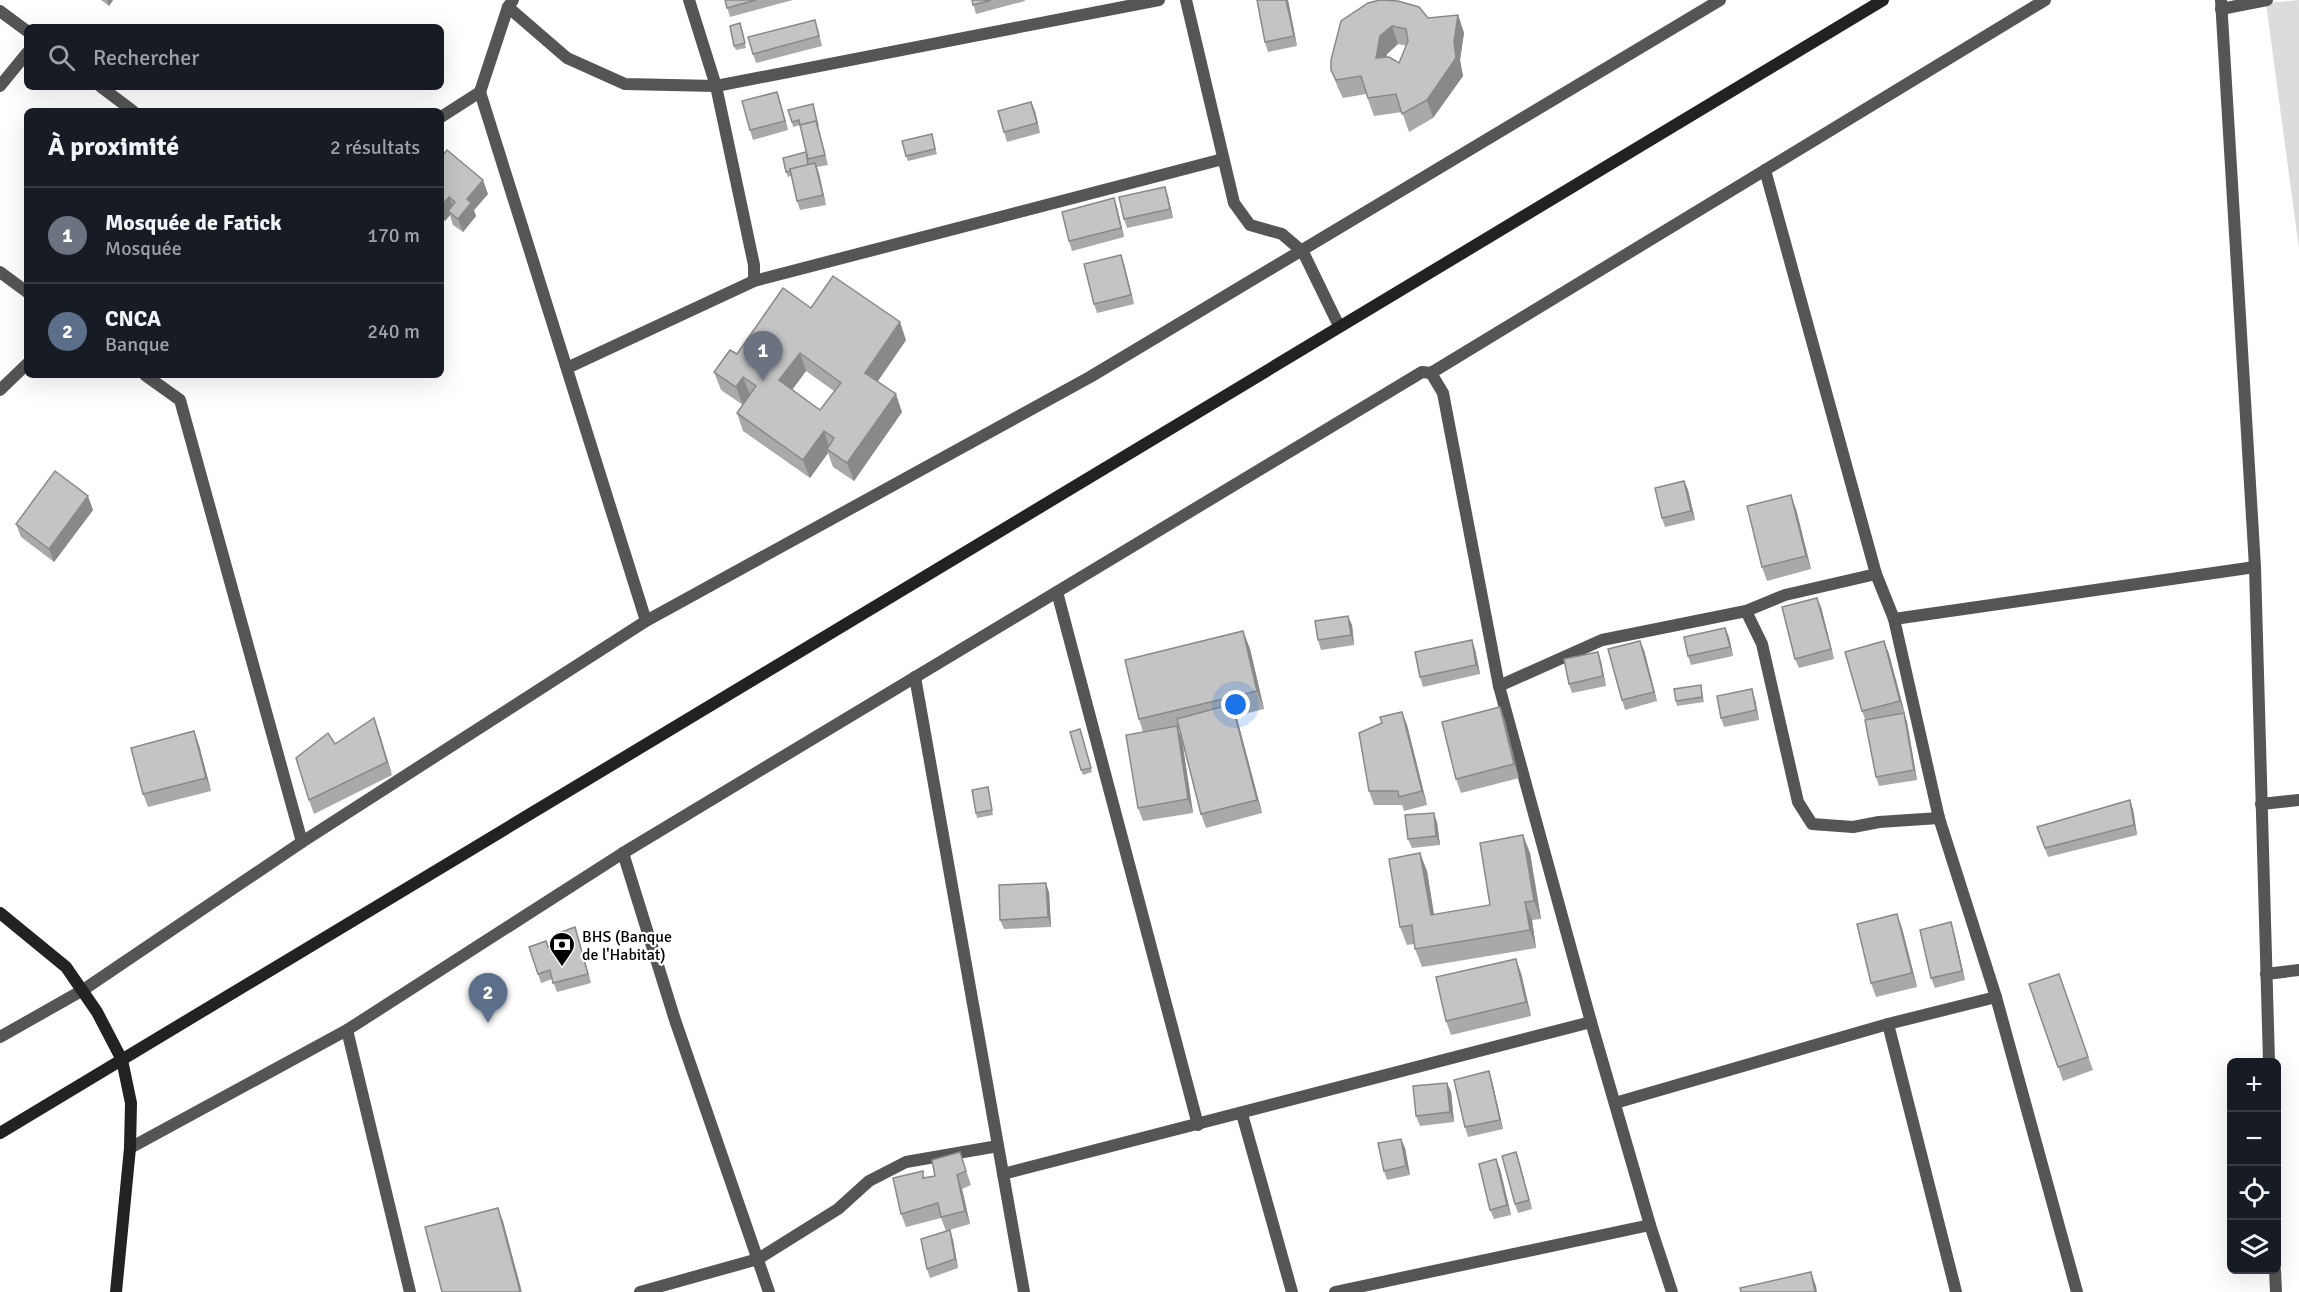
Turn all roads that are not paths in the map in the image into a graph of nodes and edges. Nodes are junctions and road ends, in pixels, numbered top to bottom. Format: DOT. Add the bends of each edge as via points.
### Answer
graph roads {
  1 [pos="689,0"];
  2 [pos="1159,0"];
  3 [pos="1186,0"];
  4 [pos="1720,0"];
  5 [pos="1883,0"];
  6 [pos="2045,0"];
  7 [pos="2267,0"];
  8 [pos="511,4"];
  9 [pos="2221,5"];
  10 [pos="0,11"];
  11 [pos="24,29"];
  12 [pos="24,57"];
  13 [pos="0,86"];
  14 [pos="716,86"];
  15 [pos="106,90"];
  16 [pos="480,92"];
  17 [pos="129,108"];
  18 [pos="444,115"];
  19 [pos="1223,159"];
  20 [pos="1765,170"];
  21 [pos="1303,252"];
  22 [pos="0,272"];
  23 [pos="754,281"];
  24 [pos="24,290"];
  25 [pos="1339,326"];
  26 [pos="24,367"];
  27 [pos="567,368"];
  28 [pos="1431,372"];
  29 [pos="150,378"];
  30 [pos="0,390"];
  31 [pos="2255,567"];
  32 [pos="1876,574"];
  33 [pos="1057,592"];
  34 [pos="1746,611"];
  35 [pos="1894,620"];
  36 [pos="646,621"];
  37 [pos="915,677"];
  38 [pos="1499,686"];
  39 [pos="2299,800"];
  40 [pos="2261,804"];
  41 [pos="1939,818"];
  42 [pos="302,842"];
  43 [pos="623,854"];
  44 [pos="0,913"];
  45 [pos="2299,970"];
  46 [pos="2266,974"];
  47 [pos="83,990"];
  48 [pos="1996,997"];
  49 [pos="1591,1022"];
  50 [pos="1888,1024"];
  51 [pos="347,1030"];
  52 [pos="0,1037"];
  53 [pos="2269,1058"];
  54 [pos="122,1060"];
  55 [pos="1615,1103"];
  56 [pos="1242,1114"];
  57 [pos="1198,1125"];
  58 [pos="0,1133"];
  59 [pos="998,1146"];
  60 [pos="130,1148"];
  61 [pos="1003,1174"];
  62 [pos="1650,1225"];
  63 [pos="758,1259"];
  64 [pos="2275,1274"];
  65 [pos="1355,1290"];
  66 [pos="116,1292"];
  67 [pos="410,1292"];
  68 [pos="640,1292"];
  69 [pos="769,1292"];
  70 [pos="1024,1292"];
  71 [pos="1292,1292"];
  72 [pos="1335,1292"];
  73 [pos="1672,1292"];
  74 [pos="1956,1292"];
  75 [pos="2077,1292"];
  76 [pos="2276,1292"];
  1 -- 14 [label="street"];
  2 -- 14 [label="street"];
  3 -- 19 [label="street"];
  4 -- 21 [label="street"];
  5 -- 25 [label="street"];
  6 -- 20 [label="street"];
  7 -- 9 [label="street"];
  8 -- 14 [label="street" via="567,58 625,84"];
  8 -- 16 [label="street"];
  9 -- 31 [label="street"];
  10 -- 11 [label="street"];
  12 -- 13 [label="street"];
  14 -- 23 [label="street" via="754,265"];
  15 -- 17 [label="street"];
  16 -- 18 [label="street"];
  16 -- 27 [label="street"];
  19 -- 21 [label="street" via="1234,203 1250,225 1282,234"];
  19 -- 23 [label="street"];
  20 -- 28 [label="street"];
  20 -- 32 [label="street"];
  21 -- 25 [label="street"];
  21 -- 36 [label="street" via="1090,377"];
  22 -- 24 [label="street"];
  23 -- 27 [label="street"];
  25 -- 54 [label="street"];
  26 -- 30 [label="street"];
  27 -- 36 [label="street"];
  28 -- 33 [label="street" via="1422,372"];
  28 -- 38 [label="street" via="1443,393"];
  29 -- 42 [label="street" via="180,400"];
  31 -- 35 [label="street"];
  31 -- 40 [label="street"];
  32 -- 34 [label="street" via="1785,595"];
  32 -- 35 [label="street"];
  33 -- 37 [label="street"];
  33 -- 57 [label="street"];
  34 -- 38 [label="street" via="1602,640"];
  34 -- 41 [label="street" via="1762,644 1798,802 1812,824 1853,827"];
  35 -- 41 [label="street"];
  36 -- 42 [label="street"];
  37 -- 43 [label="street"];
  37 -- 59 [label="street"];
  38 -- 49 [label="street"];
  39 -- 40 [label="street"];
  40 -- 46 [label="street"];
  41 -- 48 [label="street"];
  42 -- 47 [label="street"];
  43 -- 51 [label="street"];
  43 -- 63 [label="street" via="675,1020"];
  44 -- 47 [label="street" via="66,967"];
  45 -- 46 [label="street"];
  46 -- 53 [label="street"];
  47 -- 52 [label="street"];
  47 -- 54 [label="street"];
  48 -- 50 [label="street"];
  48 -- 75 [label="street"];
  49 -- 55 [label="street"];
  49 -- 56 [label="street"];
  50 -- 55 [label="street"];
  50 -- 74 [label="street"];
  51 -- 60 [label="street"];
  51 -- 67 [label="street"];
  54 -- 58 [label="street"];
  54 -- 60 [label="street" via="131,1102"];
  55 -- 62 [label="street"];
  56 -- 57 [label="street"];
  56 -- 71 [label="street"];
  57 -- 61 [label="street"];
  59 -- 61 [label="street"];
  59 -- 63 [label="street" via="906,1162 869,1180 838,1209"];
  60 -- 66 [label="street"];
  61 -- 70 [label="street"];
  62 -- 65 [label="street"];
  62 -- 73 [label="street"];
  63 -- 68 [label="street"];
  63 -- 69 [label="street"];
  64 -- 76 [label="street"];
  65 -- 72 [label="street"];
}
